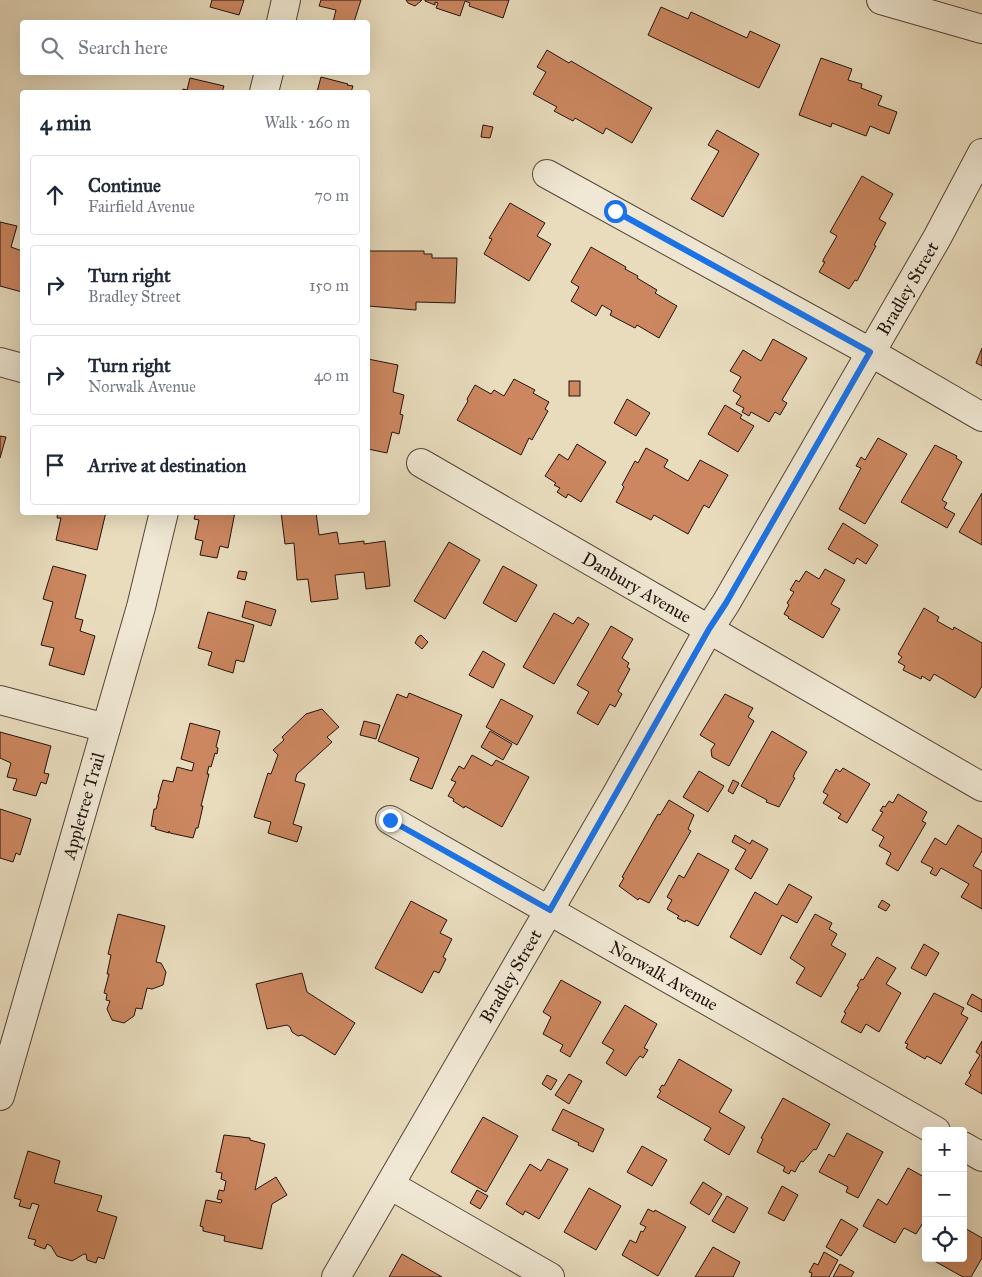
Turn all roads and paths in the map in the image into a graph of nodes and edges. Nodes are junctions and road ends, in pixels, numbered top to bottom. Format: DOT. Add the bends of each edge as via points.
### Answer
graph roads {
  1 [pos="286,0"];
  2 [pos="881,0"];
  3 [pos="281,20"];
  4 [pos="982,29"];
  5 [pos="268,75"];
  6 [pos="264,90"];
  7 [pos="982,153"];
  8 [pos="547,174"];
  9 [pos="870,352"];
  10 [pos="0,362"];
  11 [pos="20,367"];
  12 [pos="982,417"];
  13 [pos="420,463"];
  14 [pos="163,515"];
  15 [pos="709,629"];
  16 [pos="0,700"];
  17 [pos="106,728"];
  18 [pos="982,787"];
  19 [pos="390,820"];
  20 [pos="550,910"];
  21 [pos="0,1096"];
  22 [pos="929,1127"];
  23 [pos="967,1148"];
  24 [pos="982,1157"];
  25 [pos="390,1185"];
  26 [pos="336,1277"];
  27 [pos="550,1277"];
  1 -- 3 [label="street"];
  2 -- 4 [label="street"];
  5 -- 6 [label="street"];
  7 -- 9 [label="street, Bradley Street"];
  8 -- 9 [label="street"];
  9 -- 12 [label="street"];
  9 -- 15 [label="street, Bradley Street"];
  10 -- 11 [label="street"];
  13 -- 15 [label="street, Danbury Avenue"];
  14 -- 17 [label="street, Appletree Trail"];
  15 -- 18 [label="street, Danbury Avenue"];
  15 -- 20 [label="street, Bradley Street"];
  16 -- 17 [label="street"];
  17 -- 21 [label="street, Appletree Trail"];
  19 -- 20 [label="street, Norwalk Avenue"];
  20 -- 22 [label="street, Norwalk Avenue"];
  20 -- 25 [label="street, Bradley Street"];
  23 -- 24 [label="street"];
  25 -- 26 [label="street, Bradley Street"];
  25 -- 27 [label="street"];
}
